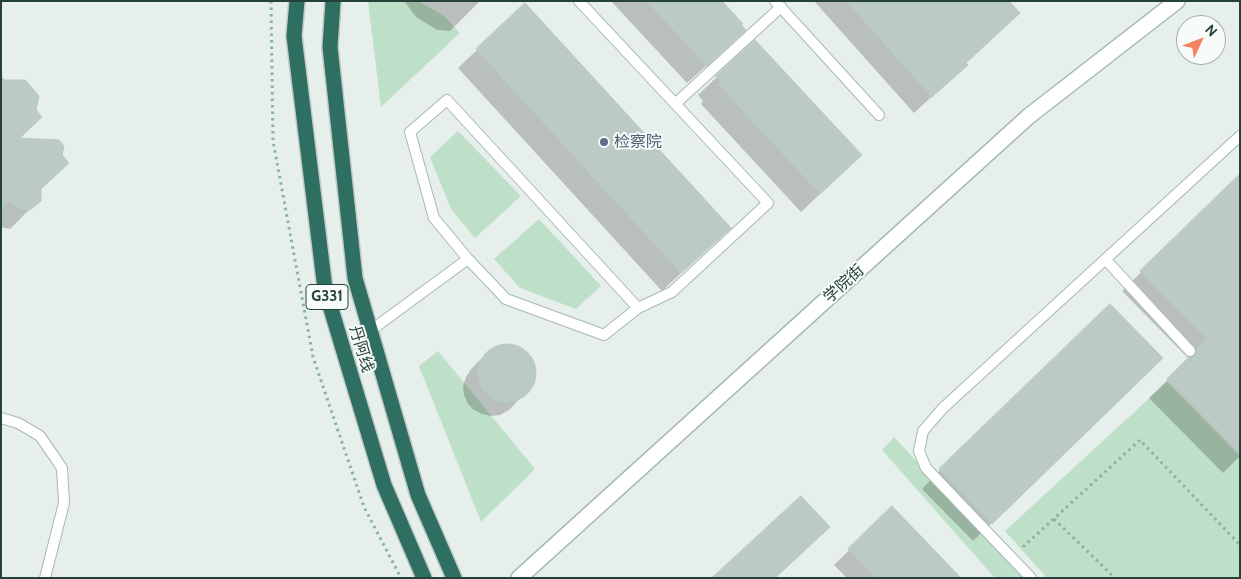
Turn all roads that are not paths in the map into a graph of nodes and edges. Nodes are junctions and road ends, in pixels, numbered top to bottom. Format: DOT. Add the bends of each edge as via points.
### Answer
graph roads {
  1 [pos="297,1"];
  2 [pos="333,1"];
  3 [pos="579,1"];
  4 [pos="1177,1"];
  5 [pos="778,4"];
  6 [pos="675,104"];
  7 [pos="879,115"];
  8 [pos="1240,136"];
  9 [pos="468,259"];
  10 [pos="1106,260"];
  11 [pos="638,308"];
  12 [pos="370,331"];
  13 [pos="1190,351"];
  14 [pos="1,418"];
  15 [pos="45,578"];
  16 [pos="424,578"];
  17 [pos="454,578"];
  18 [pos="519,578"];
  19 [pos="1031,578"];
  1 -- 16 [label="highway, 丹阿线 / G331" via="294,36 325,289 384,485"];
  2 -- 12 [label="highway, 丹阿线 / G331" via="330,47 355,278"];
  3 -- 6 [label="lane"];
  4 -- 18 [label="street, 学院街" via="1029,116"];
  5 -- 6 [label="lane"];
  5 -- 7 [label="lane"];
  6 -- 11 [label="lane" via="768,203 672,292"];
  8 -- 10 [label="lane"];
  9 -- 11 [label="lane" via="506,299 604,335"];
  9 -- 11 [label="lane" via="434,218 410,132 447,100"];
  9 -- 12 [label="lane"];
  10 -- 13 [label="lane"];
  10 -- 19 [label="lane" via="943,408 923,431 919,451 926,468"];
  12 -- 17 [label="highway, 丹阿线 / G331" via="418,495"];
  14 -- 15 [label="lane" via="18,423 40,436 62,468 64,503"];
}
